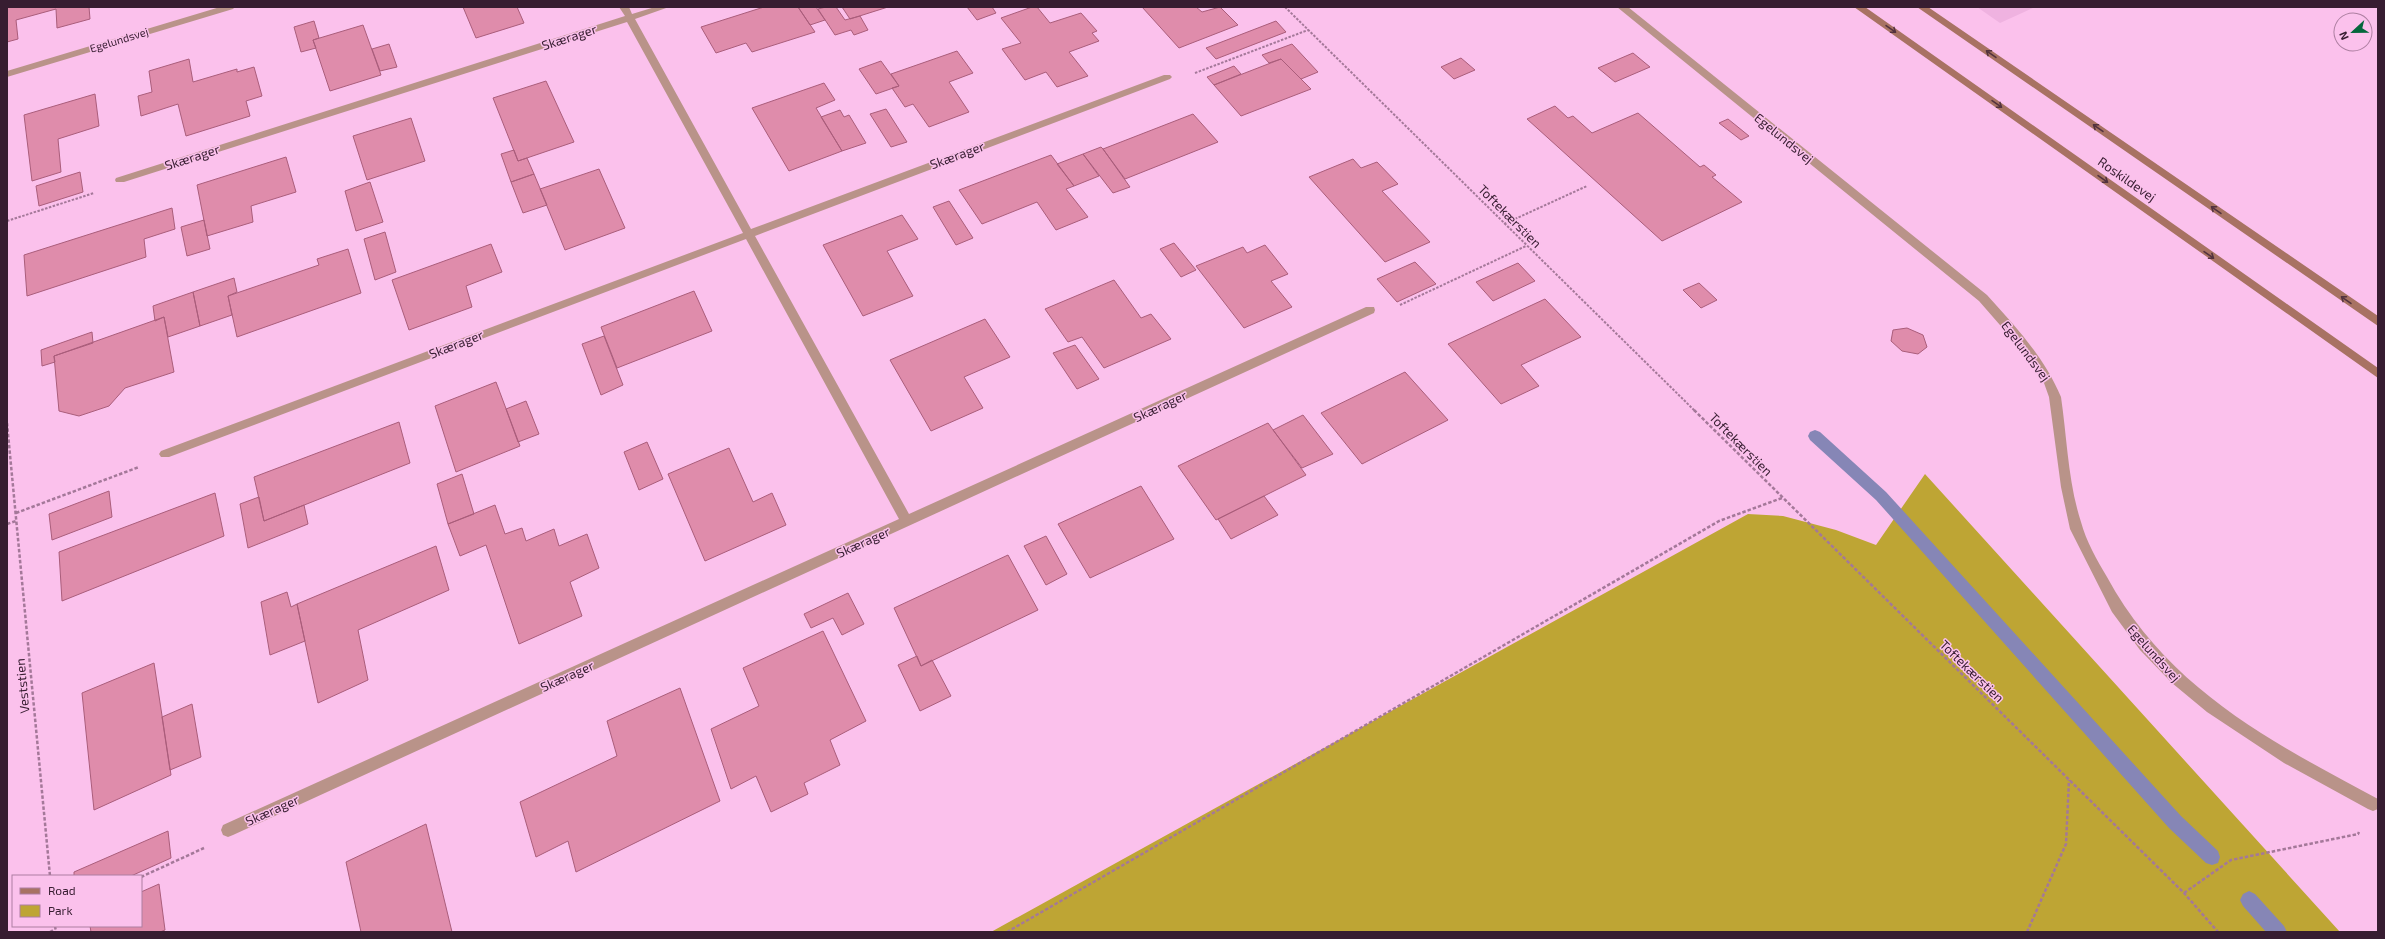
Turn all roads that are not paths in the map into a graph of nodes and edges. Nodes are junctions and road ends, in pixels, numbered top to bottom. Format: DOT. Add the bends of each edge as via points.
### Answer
graph roads {
  1 [pos="230,7"];
  2 [pos="624,7"];
  3 [pos="664,7"];
  4 [pos="1622,7"];
  5 [pos="1859,7"];
  6 [pos="1922,7"];
  7 [pos="630,18"];
  8 [pos="8,73"];
  9 [pos="1167,77"];
  10 [pos="120,180"];
  11 [pos="747,234"];
  12 [pos="1370,310"];
  13 [pos="2378,322"];
  14 [pos="2378,374"];
  15 [pos="165,454"];
  16 [pos="907,522"];
  17 [pos="2373,804"];
  18 [pos="228,830"];
  1 -- 8 [label="street, Egelundsvej"];
  2 -- 7 [label="street, Skærager"];
  3 -- 7 [label="street, Skærager"];
  4 -- 17 [label="street, Egelundsvej" via="1983,298 2019,338 2049,380 2055,397 2073,518 2107,593 2137,638 2178,680 2221,716 2270,748"];
  5 -- 14 [label="main road, Roskildevej, one-way"];
  13 -- 6 [label="main road, Roskildevej, one-way"];
  7 -- 10 [label="street, Skærager"];
  7 -- 11 [label="street, Skærager"];
  9 -- 11 [label="street, Skærager"];
  11 -- 15 [label="street, Skærager"];
  11 -- 16 [label="street, Skærager"];
  12 -- 16 [label="street, Skærager"];
  16 -- 18 [label="street, Skærager"];
}
